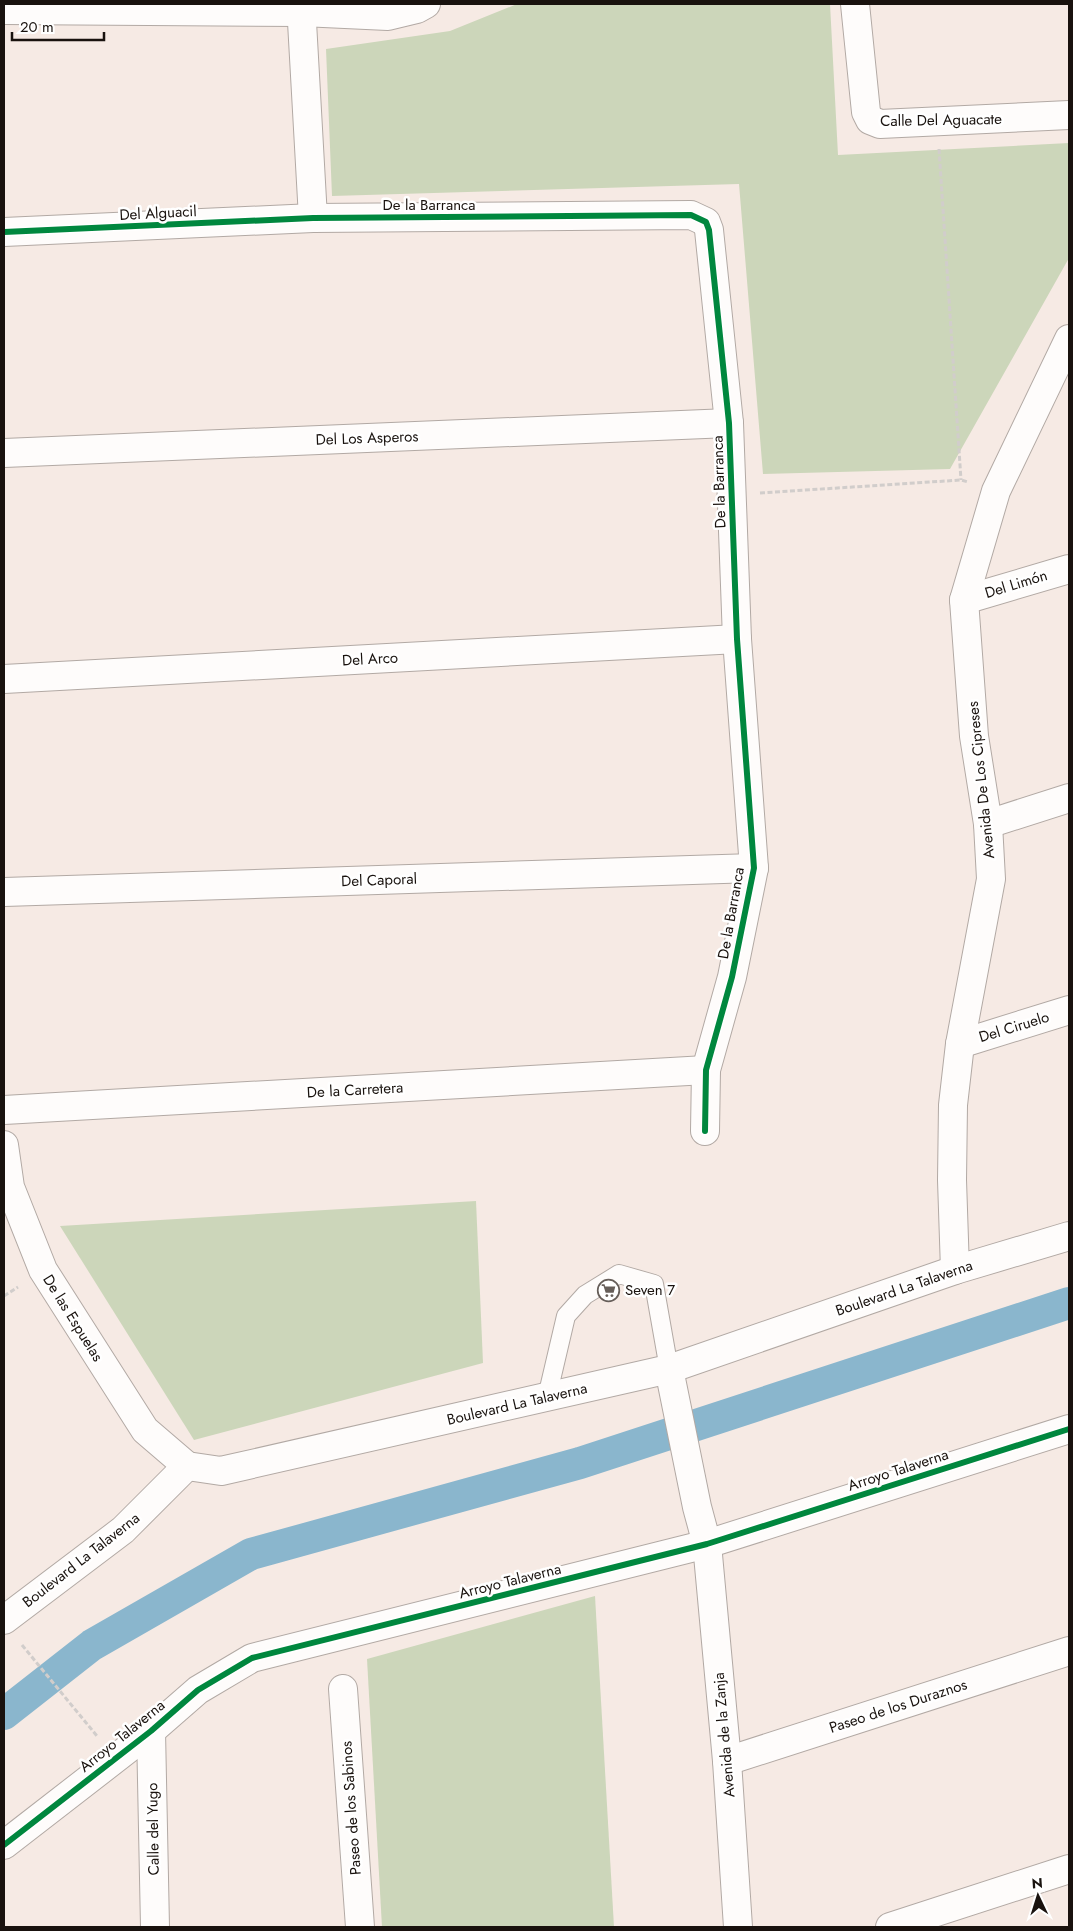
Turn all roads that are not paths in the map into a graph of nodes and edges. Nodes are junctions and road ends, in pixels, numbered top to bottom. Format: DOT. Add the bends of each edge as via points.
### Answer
graph roads {
  1 [pos="426,4"];
  2 [pos="855,4"];
  3 [pos="302,8"];
  4 [pos="4,10"];
  5 [pos="1069,115"];
  6 [pos="312,218"];
  7 [pos="4,232"];
  8 [pos="1067,346"];
  9 [pos="729,423"];
  10 [pos="4,453"];
  11 [pos="1069,569"];
  12 [pos="964,600"];
  13 [pos="737,639"];
  14 [pos="4,679"];
  15 [pos="1069,798"];
  16 [pos="988,824"];
  17 [pos="754,868"];
  18 [pos="4,892"];
  19 [pos="1069,1010"];
  20 [pos="960,1044"];
  21 [pos="706,1070"];
  22 [pos="4,1110"];
  23 [pos="705,1131"];
  24 [pos="4,1145"];
  25 [pos="1069,1236"];
  26 [pos="956,1270"];
  27 [pos="669,1369"];
  28 [pos="547,1397"];
  29 [pos="1069,1429"];
  30 [pos="187,1466"];
  31 [pos="707,1544"];
  32 [pos="10,1629"];
  33 [pos="1069,1651"];
  34 [pos="343,1690"];
  35 [pos="151,1731"];
  36 [pos="727,1761"];
  37 [pos="4,1845"];
  38 [pos="1069,1869"];
  39 [pos="155,1927"];
  40 [pos="360,1927"];
  41 [pos="738,1927"];
  42 [pos="890,1927"];
  1 -- 3 [label="street" via="388,16"];
  2 -- 5 [label="street, Calle Del Aguacate" via="867,116 880,124"];
  3 -- 4 [label="street"];
  3 -- 6 [label="street"];
  6 -- 7 [label="street, Del Alguacil"];
  6 -- 9 [label="street, De la Barranca" via="691,215 700,218 709,230"];
  8 -- 12 [label="street, Avenida De Los Cipreses" via="996,491"];
  9 -- 10 [label="street, Del Los Asperos"];
  9 -- 13 [label="street, De la Barranca"];
  11 -- 12 [label="street, Del Limón"];
  12 -- 16 [label="street, Avenida De Los Cipreses" via="974,736"];
  13 -- 14 [label="street, Del Arco"];
  13 -- 17 [label="street, De la Barranca"];
  15 -- 16 [label="street"];
  16 -- 20 [label="street, Avenida De Los Cipreses" via="991,879"];
  17 -- 18 [label="street, Del Caporal"];
  17 -- 21 [label="street, De la Barranca" via="732,977"];
  19 -- 20 [label="street, Del Ciruelo"];
  20 -- 26 [label="street, Avenida De Los Cipreses" via="953,1105"];
  21 -- 22 [label="street, De la Carretera"];
  21 -- 23 [label="street, De la Barranca"];
  24 -- 30 [label="street, De las Espuelas" via="10,1186 43,1270 145,1430"];
  25 -- 26 [label="street, Boulevard La Talaverna"];
  26 -- 27 [label="street, Boulevard La Talaverna"];
  27 -- 28 [label="street, Boulevard La Talaverna"];
  27 -- 28 [label="lane" via="654,1284 619,1274 585,1295 566,1316"];
  27 -- 31 [label="street, Avenida de la Zanja"];
  28 -- 30 [label="street, Boulevard La Talaverna" via="221,1471"];
  29 -- 31 [label="street, Arroyo Talaverna"];
  30 -- 32 [label="street, Boulevard La Talaverna" via="123,1530"];
  31 -- 35 [label="street, Arroyo Talaverna" via="252,1658 198,1690"];
  31 -- 36 [label="street, Avenida de la Zanja"];
  33 -- 36 [label="street, Paseo de los Duraznos"];
  34 -- 40 [label="street, Paseo de los Sabinos"];
  35 -- 37 [label="street, Arroyo Talaverna"];
  35 -- 39 [label="street, Calle del Yugo"];
  36 -- 41 [label="street, Avenida de la Zanja"];
  38 -- 42 [label="street"];
}
